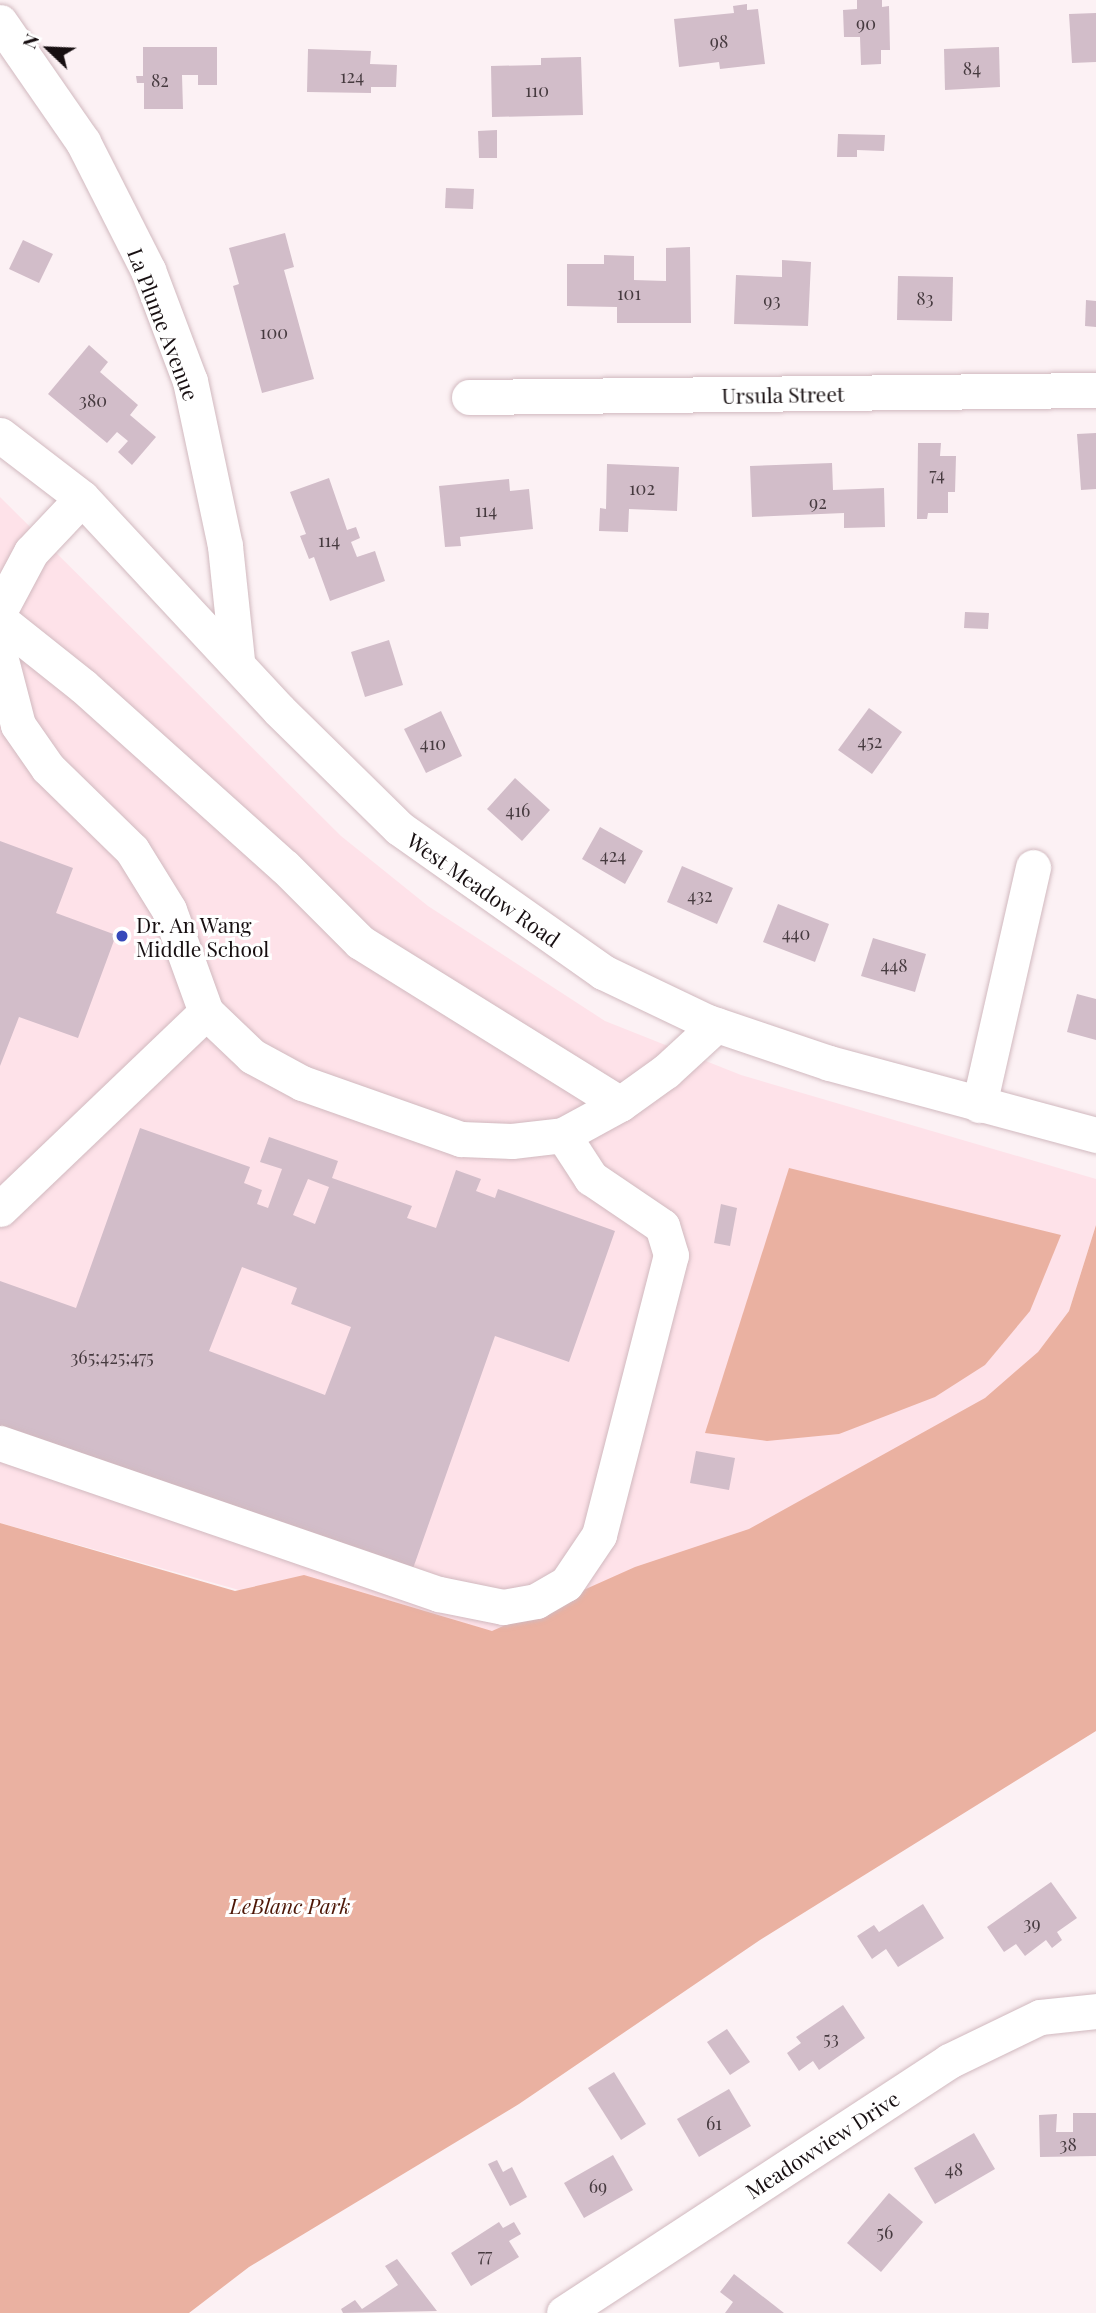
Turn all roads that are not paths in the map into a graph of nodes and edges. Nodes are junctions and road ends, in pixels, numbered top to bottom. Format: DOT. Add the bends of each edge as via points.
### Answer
graph roads {
  1 [pos="0,22"];
  2 [pos="1096,390"];
  3 [pos="469,397"];
  4 [pos="0,435"];
  5 [pos="82,498"];
  6 [pos="0,610"];
  7 [pos="0,620"];
  8 [pos="0,656"];
  9 [pos="237,660"];
  10 [pos="1033,867"];
  11 [pos="205,1012"];
  12 [pos="716,1025"];
  13 [pos="620,1104"];
  14 [pos="979,1105"];
  15 [pos="563,1135"];
  16 [pos="1096,1135"];
  17 [pos="0,1209"];
  18 [pos="0,1443"];
  19 [pos="1096,2011"];
  20 [pos="588,2307"];
  1 -- 9 [label="street, La Plume Avenue" via="83,142 148,270 185,369 225,545"];
  2 -- 3 [label="street, Ursula Street"];
  4 -- 5 [label="street, West Meadow Road"];
  5 -- 6 [label="street" via="31,552"];
  5 -- 9 [label="street, West Meadow Road"];
  7 -- 13 [label="street" via="83,686 285,867 359,942"];
  8 -- 11 [label="street" via="18,725 48,768 132,850 169,910"];
  9 -- 12 [label="street, West Meadow Road" via="279,710 399,828 603,972"];
  10 -- 14 [label="street"];
  11 -- 15 [label="street" via="252,1056 302,1083 461,1139 512,1141"];
  11 -- 17 [label="street"];
  12 -- 13 [label="street" via="666,1071"];
  12 -- 14 [label="street, West Meadow Road"];
  13 -- 15 [label="street"];
  14 -- 16 [label="street, West Meadow Road"];
  15 -- 18 [label="street" via="591,1178 662,1227 671,1255 599,1535 566,1584 536,1601 503,1607 439,1594"];
  19 -- 20 [label="street, Meadowview Drive" via="1040,2017 949,2061"];
}
